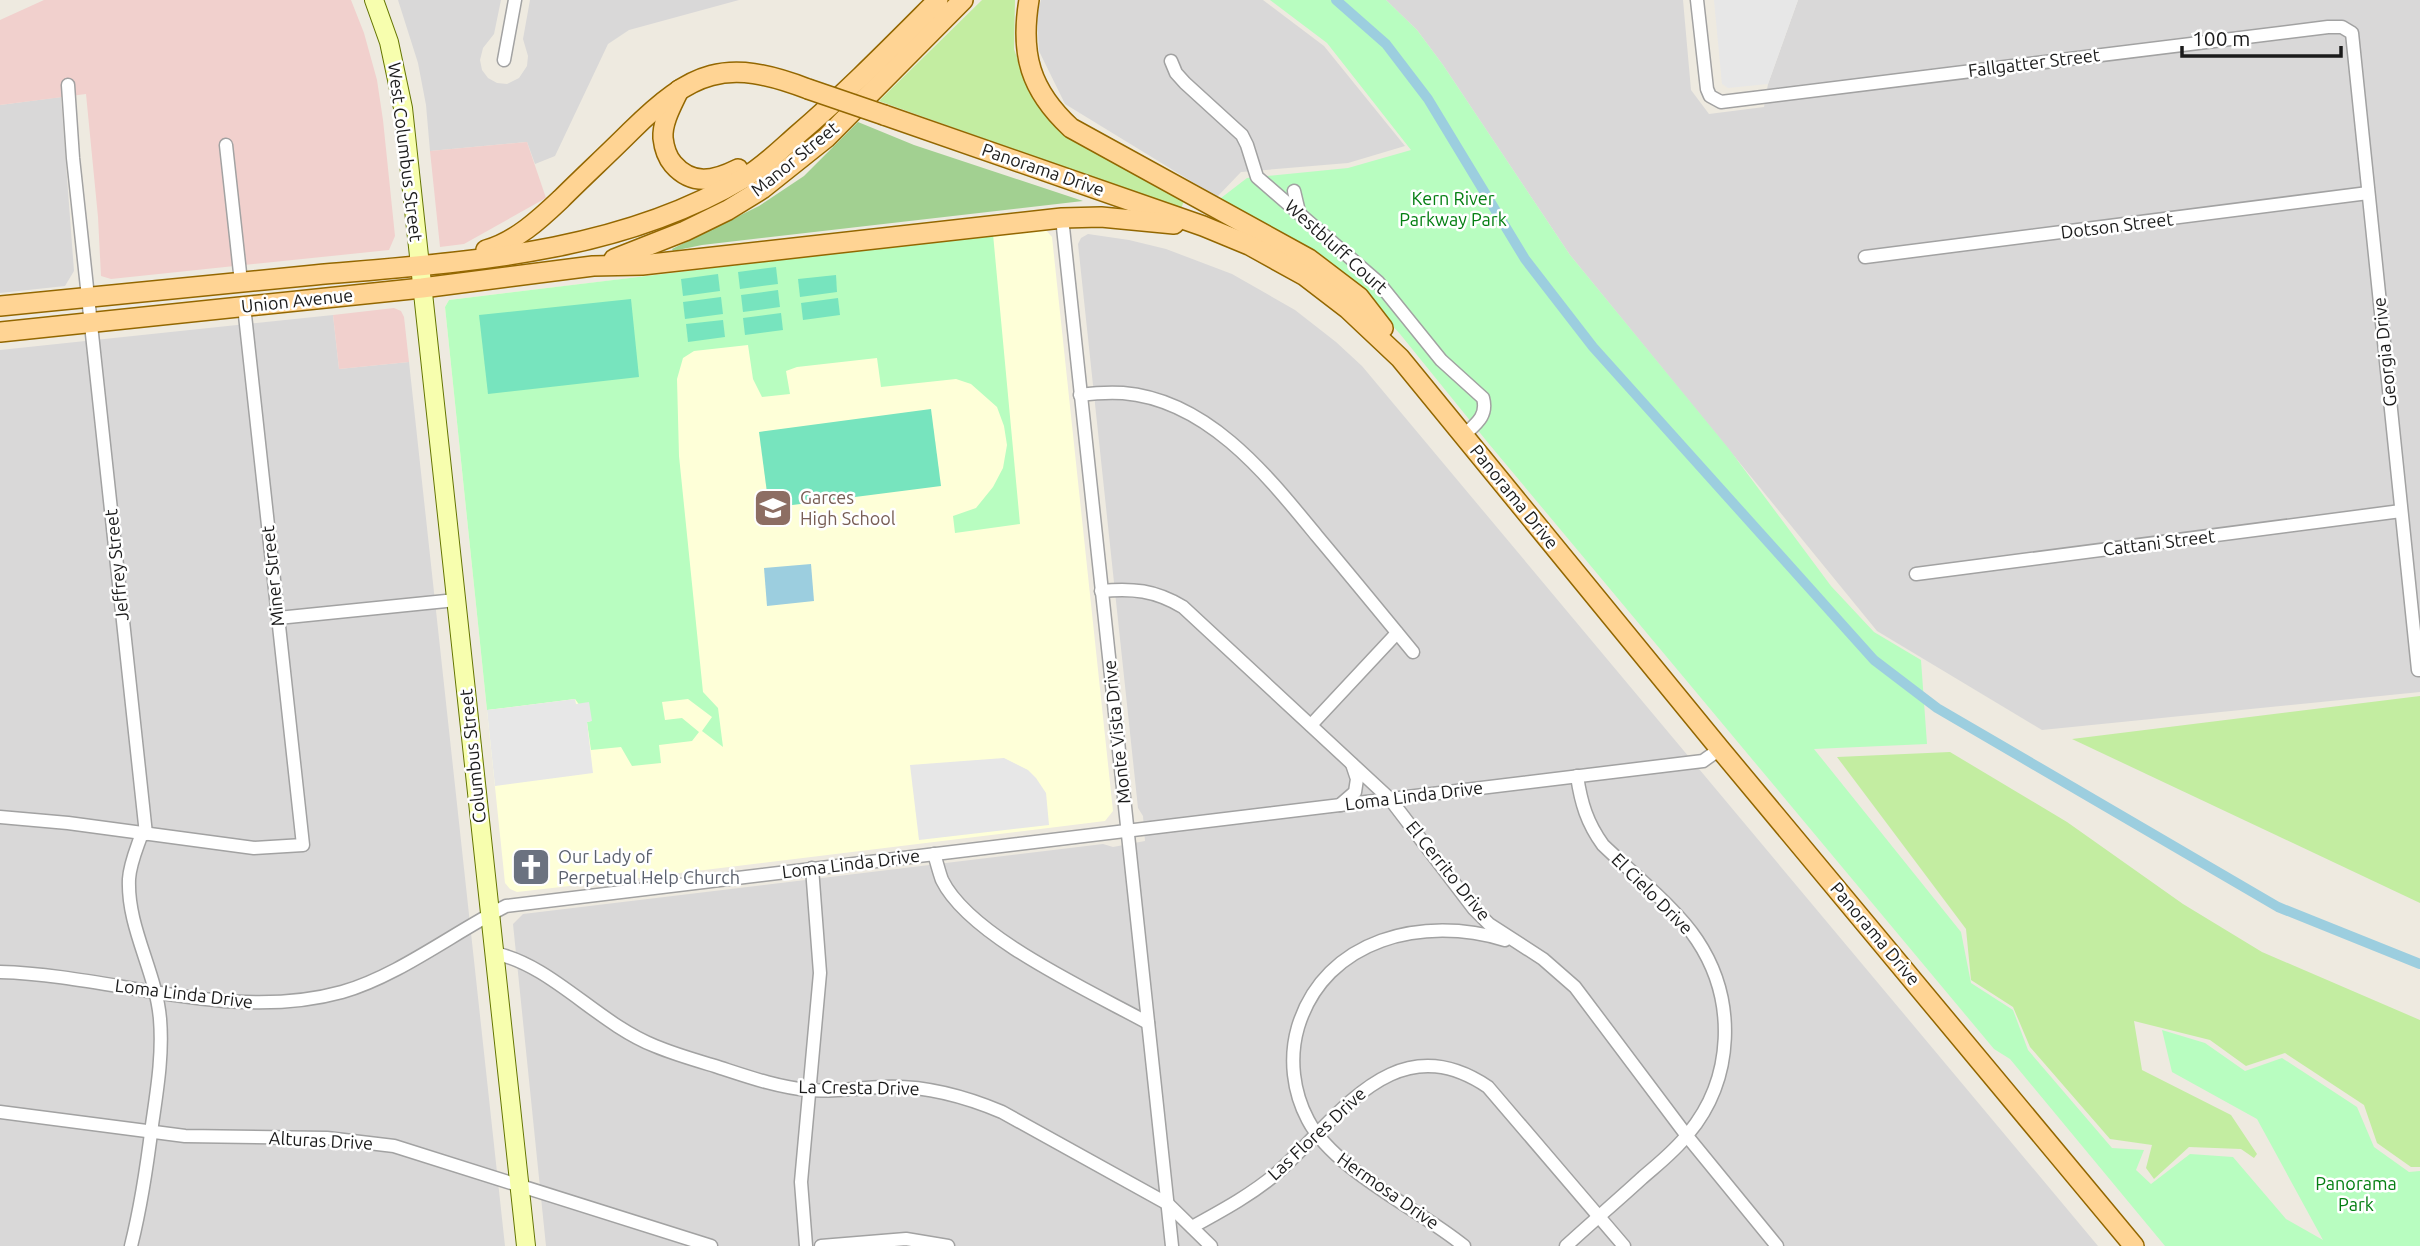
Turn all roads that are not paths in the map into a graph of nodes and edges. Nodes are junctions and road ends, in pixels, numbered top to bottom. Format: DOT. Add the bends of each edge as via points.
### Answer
graph roads {
  1 [pos="374,0"];
  2 [pos="515,0"];
  3 [pos="938,0"];
  4 [pos="963,0"];
  5 [pos="1029,0"];
  6 [pos="1697,0"];
  7 [pos="2352,33"];
  8 [pos="504,60"];
  9 [pos="1171,61"];
  10 [pos="68,85"];
  11 [pos="679,89"];
  12 [pos="226,145"];
  13 [pos="785,146"];
  14 [pos="1294,191"];
  15 [pos="2368,193"];
  16 [pos="1299,212"];
  17 [pos="1062,218"];
  18 [pos="1203,226"];
  19 [pos="590,240"];
  20 [pos="1865,257"];
  21 [pos="442,262"];
  22 [pos="419,265"];
  23 [pos="593,266"];
  24 [pos="242,282"];
  25 [pos="422,288"];
  26 [pos="88,297"];
  27 [pos="0,306"];
  28 [pos="244,306"];
  29 [pos="90,322"];
  30 [pos="0,332"];
  31 [pos="1080,395"];
  32 [pos="1461,430"];
  33 [pos="2401,511"];
  34 [pos="1916,574"];
  35 [pos="1101,590"];
  36 [pos="456,600"];
  37 [pos="278,618"];
  38 [pos="1397,633"];
  39 [pos="1413,652"];
  40 [pos="2419,670"];
  41 [pos="1311,725"];
  42 [pos="1720,749"];
  43 [pos="1352,764"];
  44 [pos="1577,776"];
  45 [pos="1390,799"];
  46 [pos="1339,806"];
  47 [pos="0,817"];
  48 [pos="1128,832"];
  49 [pos="144,833"];
  50 [pos="934,854"];
  51 [pos="812,868"];
  52 [pos="491,914"];
  53 [pos="1521,947"];
  54 [pos="494,953"];
  55 [pos="0,972"];
  56 [pos="156,991"];
  57 [pos="1148,1023"];
  58 [pos="809,1090"];
  59 [pos="0,1112"];
  60 [pos="151,1132"];
  61 [pos="1317,1135"];
  62 [pos="1688,1136"];
  63 [pos="519,1186"];
  64 [pos="1168,1204"];
  65 [pos="1599,1217"];
  66 [pos="1192,1227"];
  67 [pos="679,1241"];
  68 [pos="131,1246"];
  69 [pos="526,1246"];
  70 [pos="712,1246"];
  71 [pos="806,1246"];
  72 [pos="821,1246"];
  73 [pos="948,1246"];
  74 [pos="1172,1246"];
  75 [pos="1211,1246"];
  76 [pos="1464,1246"];
  77 [pos="1566,1246"];
  78 [pos="1624,1246"];
  79 [pos="1777,1246"];
  80 [pos="2134,1246"];
  1 -- 22 [label="main road, West Columbus Street" via="389,42 403,108"];
  2 -- 8 [label="street"];
  3 -- 13 [label="main road, Manor Street"];
  4 -- 23 [label="main road, Manor Street" via="826,138 762,189 685,231"];
  5 -- 32 [label="main road" via="1025,29 1030,70 1060,118 1309,259 1350,288"];
  6 -- 7 [label="street, Fallgatter Street" via="1707,89 1721,102 2328,27"];
  7 -- 15 [label="street, Georgia Drive"];
  9 -- 16 [label="street, Westbluff Court" via="1176,74 1242,135 1257,177"];
  10 -- 26 [label="street, Jeffrey Street"];
  11 -- 13 [label="main road" via="663,136 669,160 691,178 722,177"];
  11 -- 18 [label="main road, Panorama Drive, bridge" via="712,75 749,72 777,77"];
  11 -- 21 [label="main road, Panorama Drive" via="520,234 497,247"];
  12 -- 24 [label="street"];
  13 -- 19 [label="main road, Manor Street" via="747,176 708,198"];
  14 -- 16 [label="street"];
  15 -- 20 [label="street, Dotson Street"];
  15 -- 33 [label="street, Georgia Drive"];
  16 -- 32 [label="street, Westbluff Court" via="1378,282 1441,360 1483,398 1481,418"];
  17 -- 18 [label="main road"];
  17 -- 23 [label="main road" via="642,265"];
  17 -- 31 [label="street, Monte Vista Drive"];
  18 -- 32 [label="main road, Panorama Drive" via="1305,276 1348,309 1400,358"];
  19 -- 21 [label="main road, Union Avenue"];
  21 -- 22 [label="main road, Union Avenue"];
  22 -- 24 [label="main road, Union Avenue"];
  22 -- 25 [label="main road, Columbus Street"];
  23 -- 25 [label="main road, Union Avenue"];
  24 -- 26 [label="main road, Union Avenue"];
  25 -- 28 [label="main road, Union Avenue"];
  25 -- 36 [label="main road, Columbus Street"];
  26 -- 27 [label="main road, Union Avenue"];
  26 -- 29 [label="street, Jeffrey Street"];
  28 -- 29 [label="main road, Union Avenue"];
  28 -- 37 [label="street, Miner Street"];
  29 -- 30 [label="main road, Union Avenue"];
  29 -- 49 [label="street, Jeffrey Street"];
  31 -- 35 [label="street, Monte Vista Drive"];
  31 -- 38 [label="street" via="1125,393 1154,400 1187,414 1232,443 1271,481"];
  32 -- 42 [label="main road, Panorama Drive"];
  33 -- 34 [label="street, Cattani Street"];
  33 -- 40 [label="street, Georgia Drive"];
  35 -- 41 [label="street, El Cerrito Drive" via="1145,590 1168,598"];
  35 -- 48 [label="street, Monte Vista Drive"];
  36 -- 37 [label="street"];
  36 -- 52 [label="main road, Columbus Street"];
  37 -- 49 [label="street, Miner Street" via="303,845 254,848"];
  38 -- 39 [label="street"];
  38 -- 41 [label="street"];
  41 -- 43 [label="street, El Cerrito Drive"];
  42 -- 44 [label="street, Loma Linda Drive" via="1703,761"];
  42 -- 80 [label="main road, Panorama Drive"];
  43 -- 45 [label="street, El Cerrito Drive"];
  43 -- 46 [label="street" via="1355,792"];
  44 -- 45 [label="street, Loma Linda Drive"];
  44 -- 62 [label="street, El Cielo Drive" via="1593,832 1684,923 1717,978 1725,1019 1723,1062 1709,1102"];
  45 -- 46 [label="street, Loma Linda Drive"];
  45 -- 53 [label="street, El Cerrito Drive" via="1474,909"];
  46 -- 48 [label="street, Loma Linda Drive"];
  47 -- 49 [label="street"];
  48 -- 50 [label="street, Loma Linda Drive"];
  48 -- 57 [label="street, Monte Vista Drive"];
  49 -- 56 [label="street, Jeffrey Street" via="131,866 130,895 137,936"];
  50 -- 51 [label="street, Loma Linda Drive"];
  50 -- 57 [label="street" via="943,881 985,928 1024,955"];
  51 -- 52 [label="street, Loma Linda Drive" via="506,906"];
  51 -- 58 [label="street" via="820,973"];
  52 -- 54 [label="main road, Columbus Street"];
  52 -- 56 [label="street, Loma Linda Drive" via="371,981 316,998 239,1002"];
  53 -- 61 [label="street, Hermosa Drive" via="1464,930 1421,931 1371,945 1333,970 1302,1015 1294,1051 1296,1088"];
  53 -- 62 [label="street, El Cerrito Drive" via="1575,987"];
  54 -- 58 [label="street, La Cresta Drive" via="532,967 611,1024 656,1047 769,1083"];
  54 -- 63 [label="main road, Columbus Street"];
  55 -- 56 [label="street, Loma Linda Drive"];
  56 -- 60 [label="street, Jeffrey Street" via="161,1041"];
  57 -- 64 [label="street, Monte Vista Drive"];
  58 -- 64 [label="street, La Cresta Drive" via="909,1087 958,1096 1002,1112"];
  58 -- 71 [label="street" via="801,1182"];
  59 -- 60 [label="street, Alturas Drive"];
  60 -- 63 [label="street, Alturas Drive" via="361,1140 421,1153"];
  60 -- 68 [label="street, Jeffrey Street"];
  61 -- 65 [label="street, Las Flores Drive" via="1367,1087 1395,1072 1428,1066 1459,1071 1501,1099"];
  61 -- 66 [label="street, Las Flores Drive" via="1255,1190"];
  61 -- 76 [label="street, Hermosa Drive" via="1346,1164"];
  62 -- 65 [label="street, El Cielo Drive"];
  62 -- 79 [label="street, El Cerrito Drive"];
  63 -- 67 [label="street, Alturas Drive"];
  63 -- 69 [label="main road, Columbus Street"];
  64 -- 66 [label="street, La Cresta Drive"];
  64 -- 74 [label="street, Monte Vista Drive"];
  65 -- 77 [label="street, El Cielo Drive"];
  65 -- 78 [label="street, Las Flores Drive"];
  66 -- 75 [label="street, La Cresta Drive"];
  67 -- 70 [label="street, Alturas Drive"];
  72 -- 73 [label="street" via="896,1239"];
}
